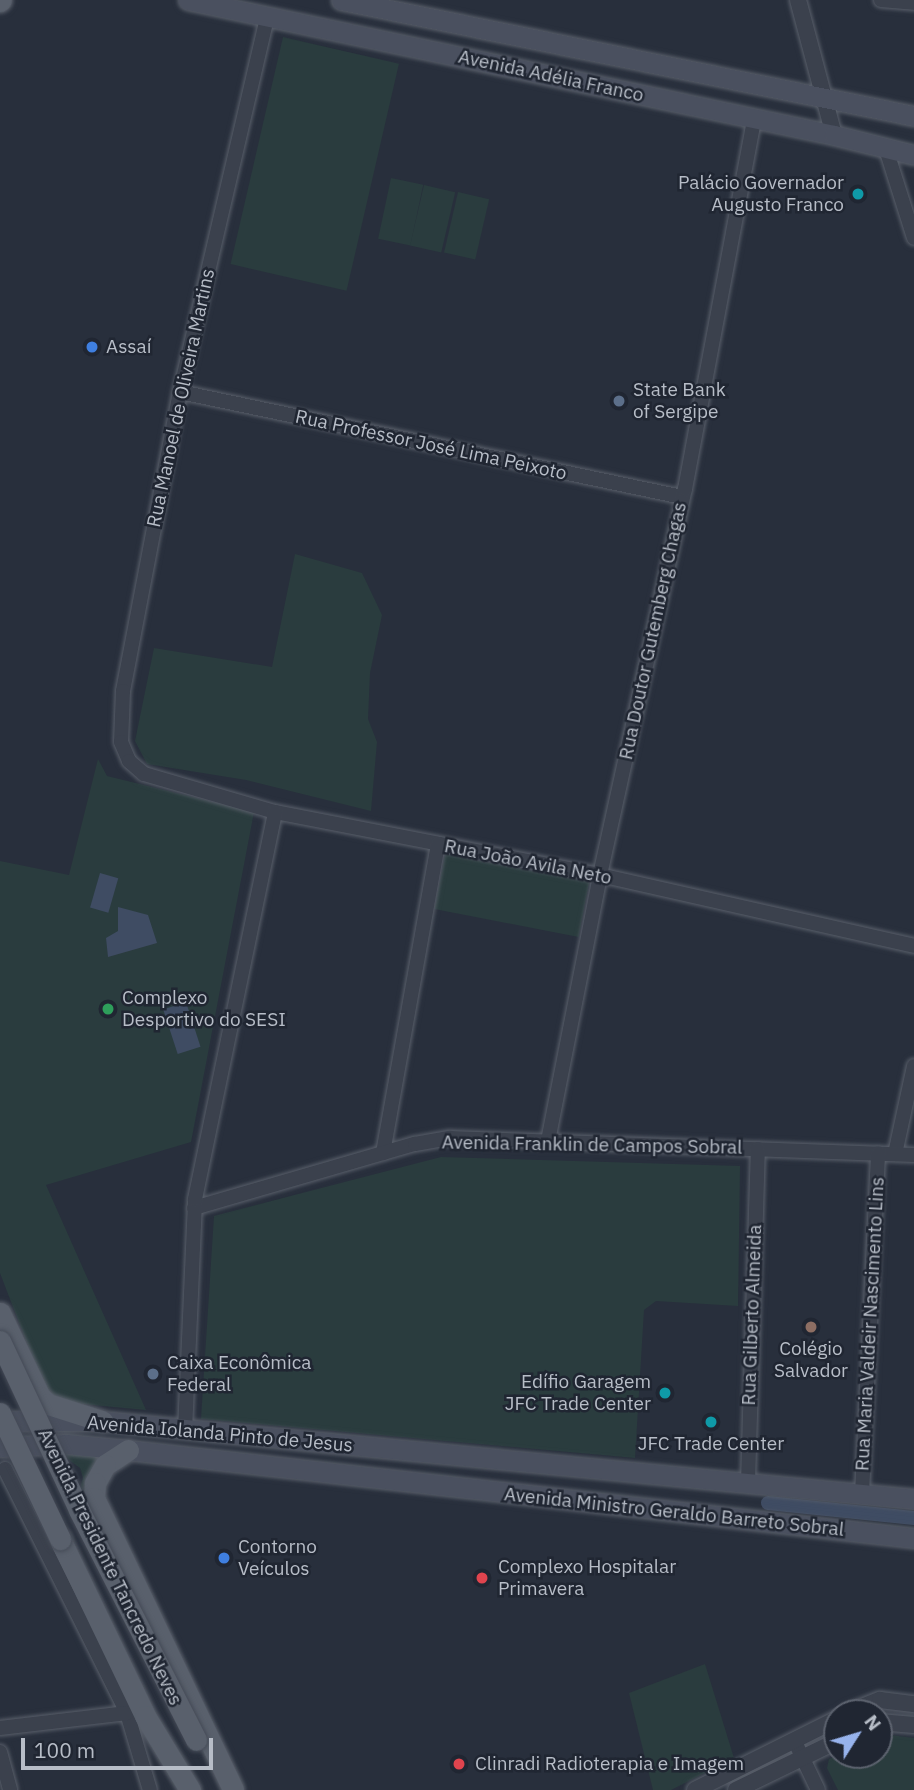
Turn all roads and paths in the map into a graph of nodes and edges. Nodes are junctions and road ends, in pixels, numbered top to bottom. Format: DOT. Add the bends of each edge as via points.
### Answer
graph roads {
  1 [pos="188,0"];
  2 [pos="341,0"];
  3 [pos="798,0"];
  4 [pos="881,0"];
  5 [pos="914,3"];
  6 [pos="267,18"];
  7 [pos="825,96"];
  8 [pos="914,116"];
  9 [pos="754,120"];
  10 [pos="834,135"];
  11 [pos="886,149"];
  12 [pos="914,155"];
  13 [pos="897,181"];
  14 [pos="914,184"];
  15 [pos="914,238"];
  16 [pos="180,392"];
  17 [pos="682,498"];
  18 [pos="144,774"];
  19 [pos="275,811"];
  20 [pos="438,844"];
  21 [pos="600,875"];
  22 [pos="914,946"];
  23 [pos="914,1066"];
  24 [pos="548,1141"];
  25 [pos="758,1149"];
  26 [pos="383,1153"];
  27 [pos="878,1153"];
  28 [pos="895,1154"];
  29 [pos="914,1154"];
  30 [pos="194,1208"];
  31 [pos="0,1313"];
  32 [pos="0,1341"];
  33 [pos="0,1413"];
  34 [pos="0,1421"];
  35 [pos="102,1421"];
  36 [pos="185,1431"];
  37 [pos="261,1439"];
  38 [pos="0,1447"];
  39 [pos="128,1450"];
  40 [pos="439,1455"];
  41 [pos="260,1465"];
  42 [pos="5,1469"];
  43 [pos="748,1482"];
  44 [pos="434,1486"];
  45 [pos="862,1494"];
  46 [pos="914,1499"];
  47 [pos="914,1538"];
  48 [pos="893,1702"];
  49 [pos="914,1704"];
  50 [pos="127,1713"];
  51 [pos="893,1723"];
  52 [pos="914,1725"];
  53 [pos="823,1727"];
  54 [pos="0,1728"];
  55 [pos="795,1742"];
  56 [pos="162,1747"];
  57 [pos="823,1748"];
  58 [pos="0,1752"];
  59 [pos="802,1758"];
  60 [pos="10,1790"];
  61 [pos="150,1790"];
  62 [pos="179,1790"];
  63 [pos="190,1790"];
  64 [pos="226,1790"];
  65 [pos="233,1790"];
  66 [pos="695,1790"];
  67 [pos="736,1790"];
  68 [pos="818,1790"];
  1 -- 6 [label="main road, Avenida Adélia Franco"];
  2 -- 7 [label="main road, Avenida Adélia Franco"];
  3 -- 7 [label="street"];
  4 -- 5 [label="street"];
  6 -- 9 [label="main road, Avenida Adélia Franco"];
  6 -- 16 [label="street, Rua Manoel de Oliveira Martins"];
  7 -- 8 [label="main road, Avenida Adélia Franco"];
  7 -- 10 [label="street"];
  9 -- 10 [label="main road, Avenida Adélia Franco"];
  9 -- 17 [label="street, Rua Doutor Gutemberg Chagas"];
  10 -- 11 [label="main road, Avenida Adélia Franco"];
  11 -- 12 [label="main road, Avenida Adélia Franco"];
  11 -- 13 [label="street"];
  13 -- 14 [label="street"];
  13 -- 15 [label="street"];
  16 -- 17 [label="street, Rua Professor José Lima Peixoto"];
  16 -- 18 [label="street, Rua Manoel de Oliveira Martins" via="123,691 121,742 129,761"];
  17 -- 21 [label="street, Rua Doutor Gutemberg Chagas"];
  18 -- 19 [label="street, Rua João Avila Neto"];
  19 -- 20 [label="street, Rua João Avila Neto"];
  19 -- 30 [label="street"];
  20 -- 21 [label="street, Rua João Avila Neto"];
  20 -- 26 [label="street"];
  21 -- 22 [label="street, Rua João Avila Neto"];
  21 -- 24 [label="street, Rua Doutor Gutemberg Chagas"];
  23 -- 28 [label="street"];
  24 -- 25 [label="street, Avenida Franklin de Campos Sobral"];
  24 -- 26 [label="street, Avenida Franklin de Campos Sobral" via="450,1138"];
  25 -- 27 [label="street, Avenida Franklin de Campos Sobral"];
  25 -- 43 [label="street, Rua Gilberto Almeida"];
  26 -- 30 [label="street, Avenida Franklin de Campos Sobral"];
  27 -- 28 [label="street, Avenida Franklin de Campos Sobral"];
  27 -- 45 [label="street, Rua Maria Valdeir Nascimento Lins"];
  28 -- 29 [label="street, Avenida Franklin de Campos Sobral"];
  30 -- 36 [label="street"];
  31 -- 35 [label="main road" via="40,1397 48,1404"];
  32 -- 64 [label="main road, Avenida Presidente Tancredo Neves, bridge" via="79,1510 196,1741"];
  33 -- 56 [label="main road, Avenida Presidente Tancredo Neves, bridge"];
  34 -- 35 [label="main road, Avenida Iolanda Pinto de Jesus"];
  35 -- 36 [label="main road, Avenida Iolanda Pinto de Jesus"];
  36 -- 37 [label="main road, Avenida Iolanda Pinto de Jesus"];
  37 -- 40 [label="main road, Avenida Iolanda Pinto de Jesus"];
  37 -- 41 [label="main road" via="268,1451"];
  38 -- 39 [label="main road, Avenida Iolanda Pinto de Jesus" via="66,1444"];
  39 -- 41 [label="main road, Avenida Iolanda Pinto de Jesus"];
  39 -- 65 [label="main road" via="105,1465 95,1483 94,1498"];
  40 -- 43 [label="main road, Avenida Ministro Geraldo Barreto Sobral"];
  40 -- 44 [label="main road" via="431,1468"];
  41 -- 44 [label="main road, Avenida Iolanda Pinto de Jesus"];
  42 -- 50 [label="street"];
  43 -- 45 [label="main road, Avenida Ministro Geraldo Barreto Sobral"];
  44 -- 47 [label="main road, Avenida Ministro Geraldo Barreto Sobral"];
  45 -- 46 [label="main road, Avenida Ministro Geraldo Barreto Sobral"];
  48 -- 49 [label="street"];
  50 -- 54 [label="street"];
  50 -- 61 [label="street"];
  51 -- 52 [label="street"];
  53 -- 55 [label="street"];
  55 -- 59 [label="street"];
  55 -- 66 [label="street"];
  56 -- 62 [label="main road"];
  56 -- 63 [label="main road, Avenida Presidente Tancredo Neves"];
  57 -- 59 [label="street"];
  58 -- 60 [label="street"];
  59 -- 67 [label="street"];
  59 -- 68 [label="street"];
}
